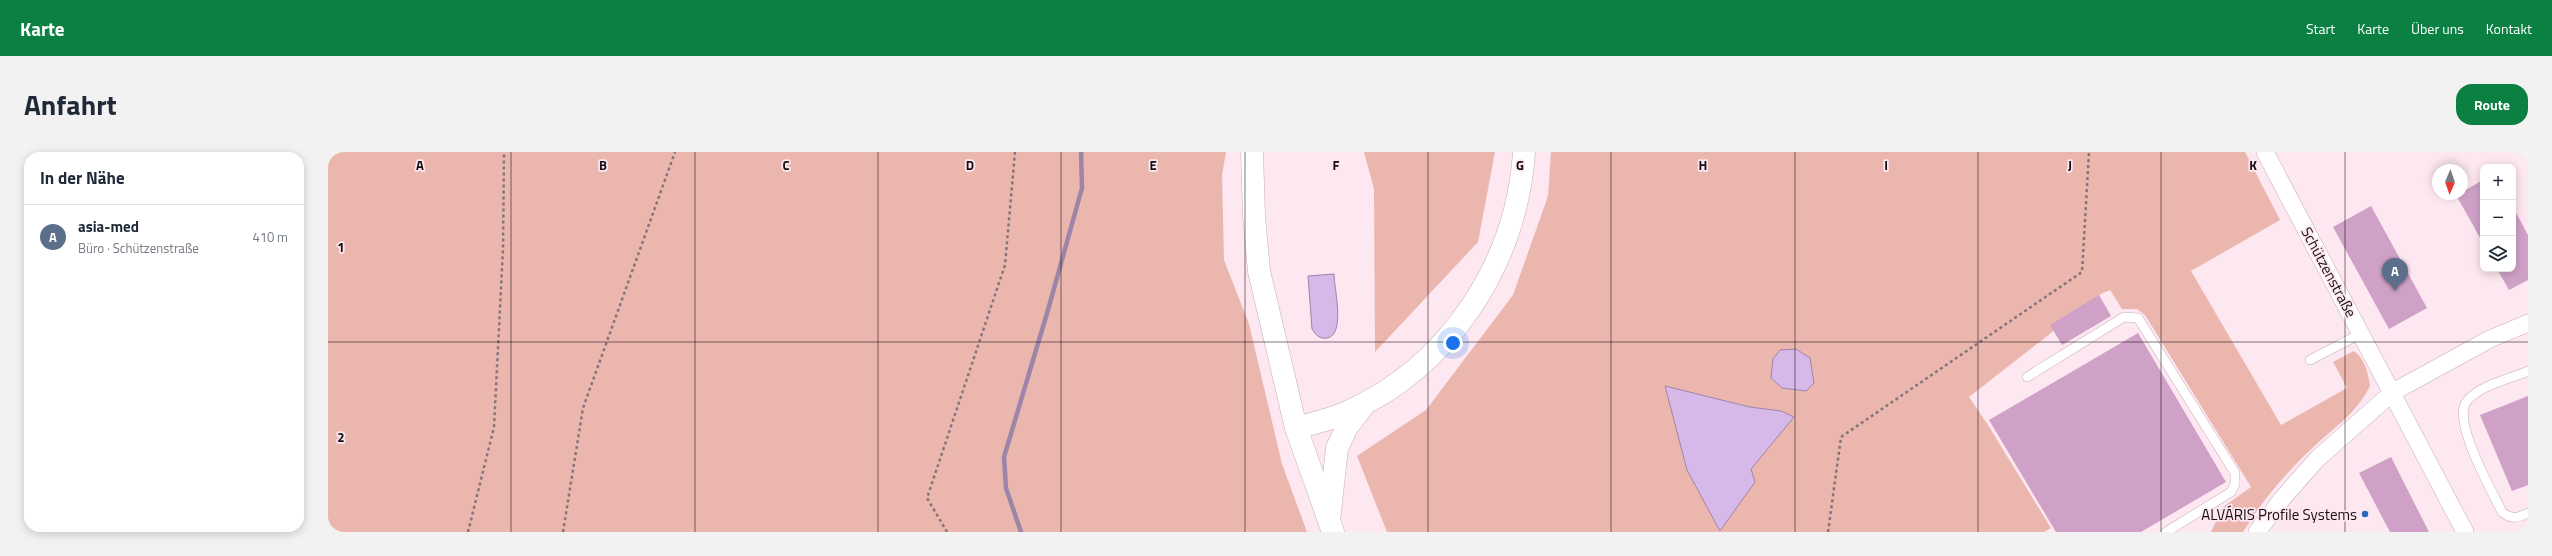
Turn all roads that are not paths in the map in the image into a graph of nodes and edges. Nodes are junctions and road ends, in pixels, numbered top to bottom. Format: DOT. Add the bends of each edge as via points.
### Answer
graph roads {
  1 [pos="1252,152"];
  2 [pos="1524,152"];
  3 [pos="2265,152"];
  4 [pos="2528,323"];
  5 [pos="2362,333"];
  6 [pos="2310,360"];
  7 [pos="2528,372"];
  8 [pos="2027,377"];
  9 [pos="2393,392"];
  10 [pos="1366,403"];
  11 [pos="1296,428"];
  12 [pos="2528,513"];
  13 [pos="1331,527"];
  14 [pos="2166,532"];
  15 [pos="2257,532"];
  16 [pos="2465,532"];
  1 -- 11 [label="main road" via="1259,271"];
  2 -- 10 [label="main road" via="1522,182 1506,243 1478,299 1454,332 1415,369"];
  3 -- 5 [label="street, Schützenstraße"];
  4 -- 9 [label="street" via="2490,339"];
  5 -- 6 [label="lane"];
  5 -- 9 [label="street, Schützenstraße"];
  7 -- 12 [label="lane" via="2476,393 2466,402 2464,416 2468,439 2502,512 2515,519"];
  8 -- 14 [label="lane" via="2124,317 2138,318 2235,474 2235,484 2230,492"];
  9 -- 15 [label="street" via="2317,459"];
  9 -- 16 [label="street, Schützenstraße"];
  10 -- 11 [label="main road" via="1344,414"];
  10 -- 13 [label="main road" via="1347,427 1337,448"];
  11 -- 13 [label="main road"];
}
